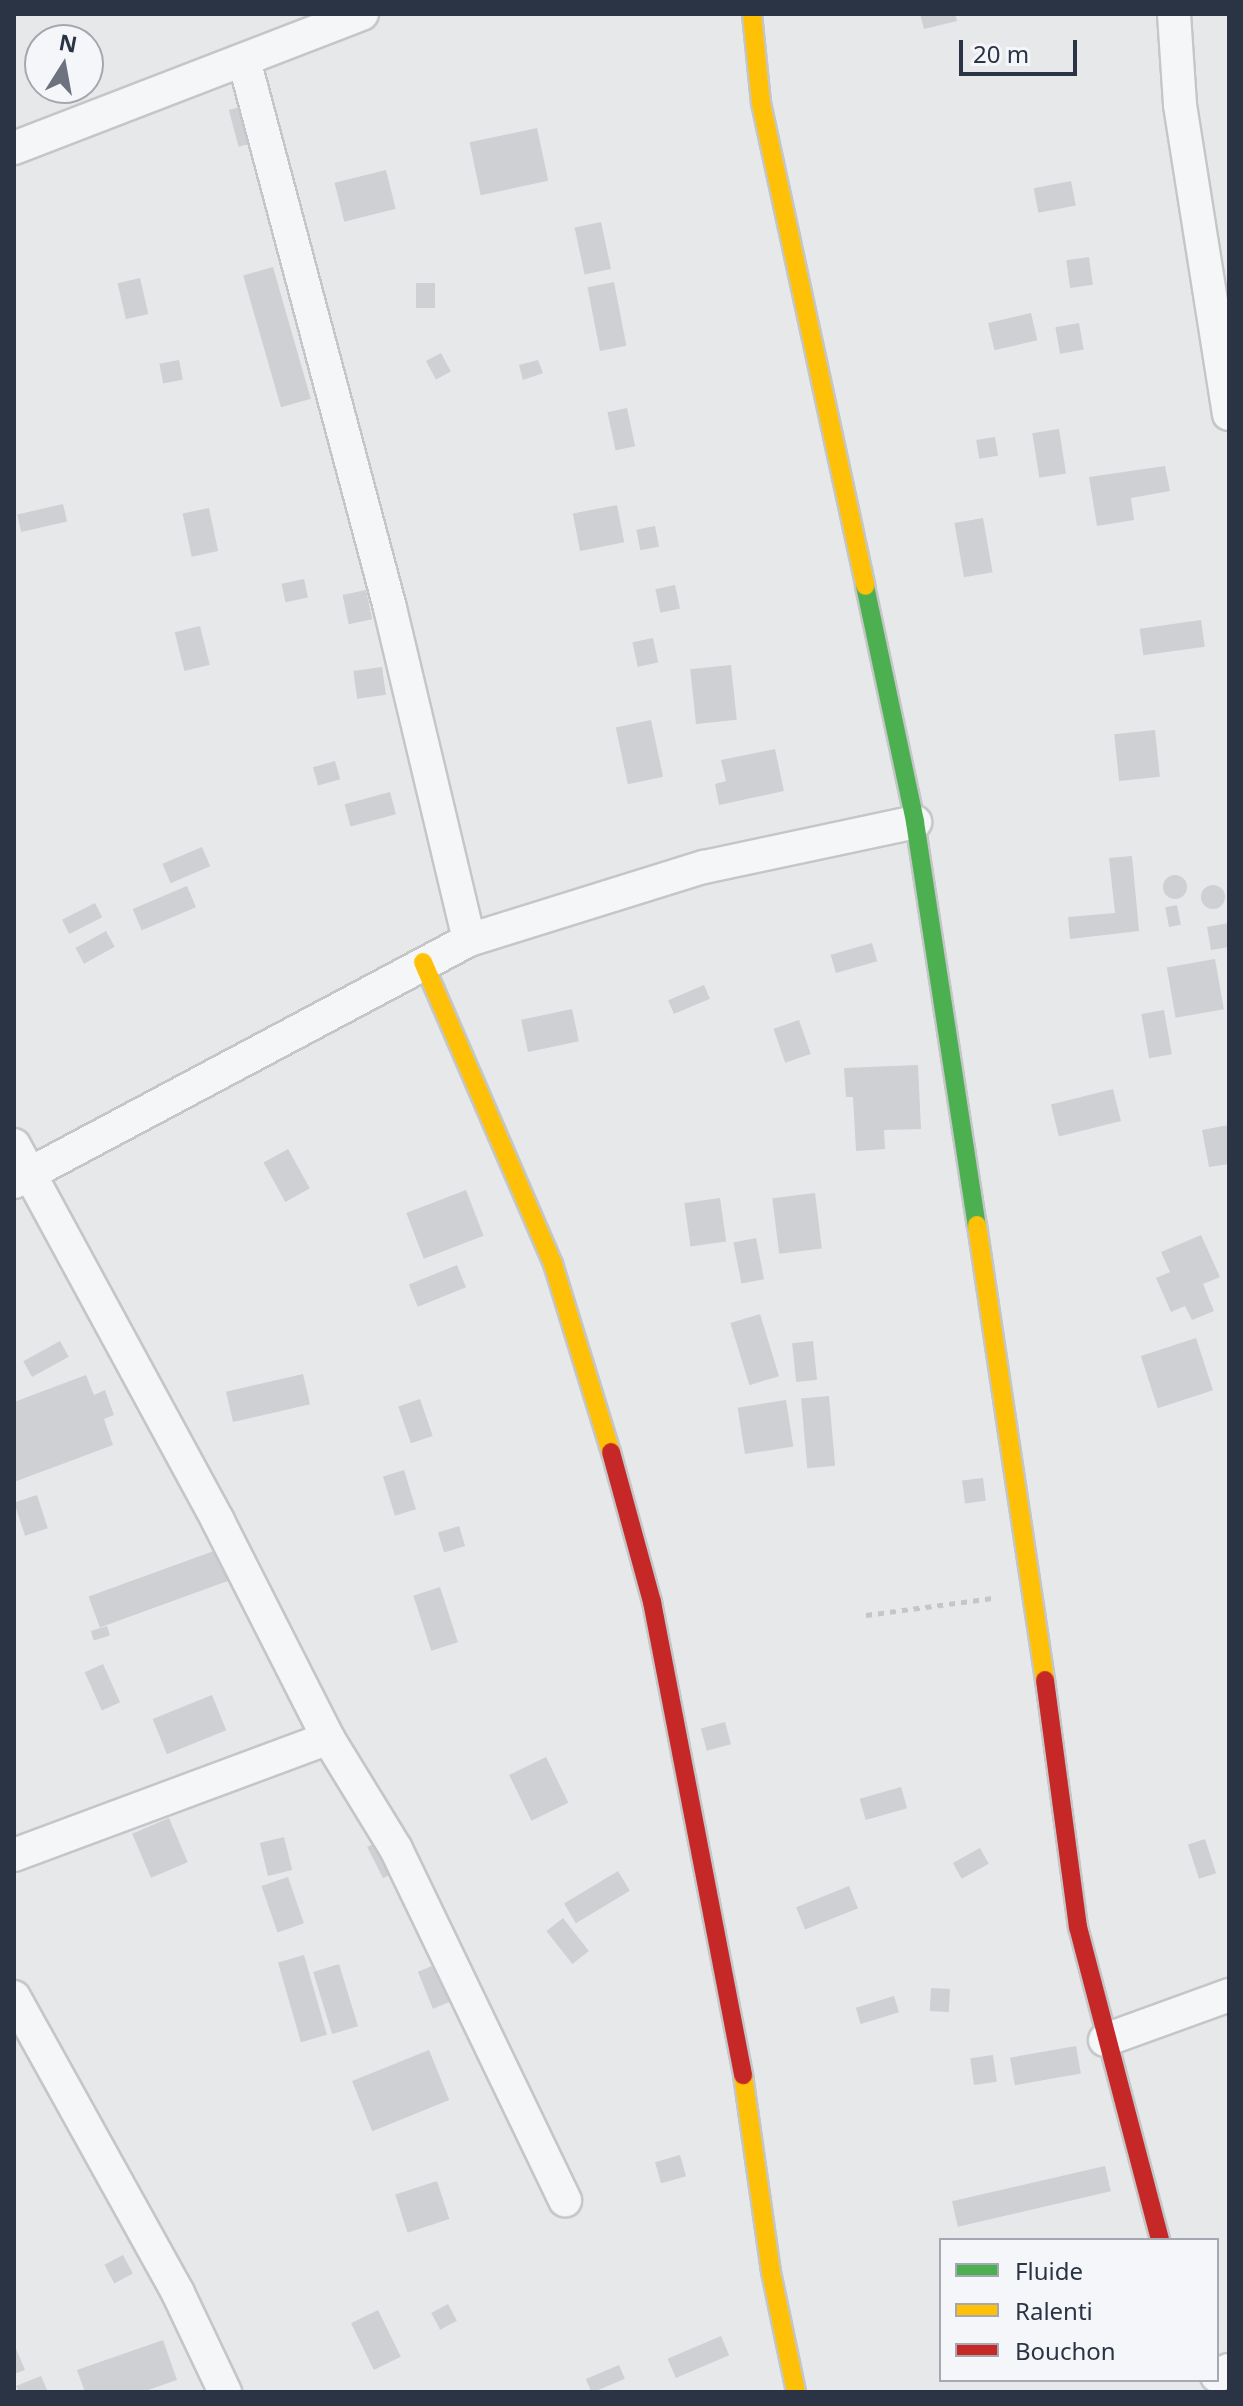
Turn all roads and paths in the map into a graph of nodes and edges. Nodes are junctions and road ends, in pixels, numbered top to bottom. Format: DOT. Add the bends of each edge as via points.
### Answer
graph roads {
  1 [pos="362,14"];
  2 [pos="752,14"];
  3 [pos="1174,14"];
  4 [pos="244,60"];
  5 [pos="14,148"];
  6 [pos="1229,414"];
  7 [pos="915,822"];
  8 [pos="469,940"];
  9 [pos="423,962"];
  10 [pos="14,1145"];
  11 [pos="21,1179"];
  12 [pos="1034,1594"];
  13 [pos="866,1615"];
  14 [pos="328,1738"];
  15 [pos="14,1855"];
  16 [pos="1229,1995"];
  17 [pos="14,1997"];
  18 [pos="1105,2040"];
  19 [pos="565,2200"];
  20 [pos="1159,2238"];
  21 [pos="225,2392"];
  22 [pos="796,2392"];
  1 -- 4 [label="street"];
  2 -- 7 [label="street" via="761,103"];
  3 -- 6 [label="street" via="1180,105"];
  4 -- 5 [label="street"];
  4 -- 8 [label="street" via="390,608"];
  7 -- 8 [label="street" via="704,867"];
  7 -- 12 [label="street"];
  8 -- 9 [label="street"];
  9 -- 11 [label="street"];
  9 -- 22 [label="street" via="553,1264 626,1499 652,1602 739,2050 771,2272"];
  10 -- 11 [label="street"];
  11 -- 14 [label="street" via="218,1521"];
  12 -- 13 [label="path"];
  12 -- 18 [label="street" via="1078,1927"];
  14 -- 15 [label="street"];
  14 -- 19 [label="street" via="396,1849"];
  16 -- 18 [label="street"];
  17 -- 21 [label="street" via="178,2293"];
  18 -- 20 [label="street"];
}
